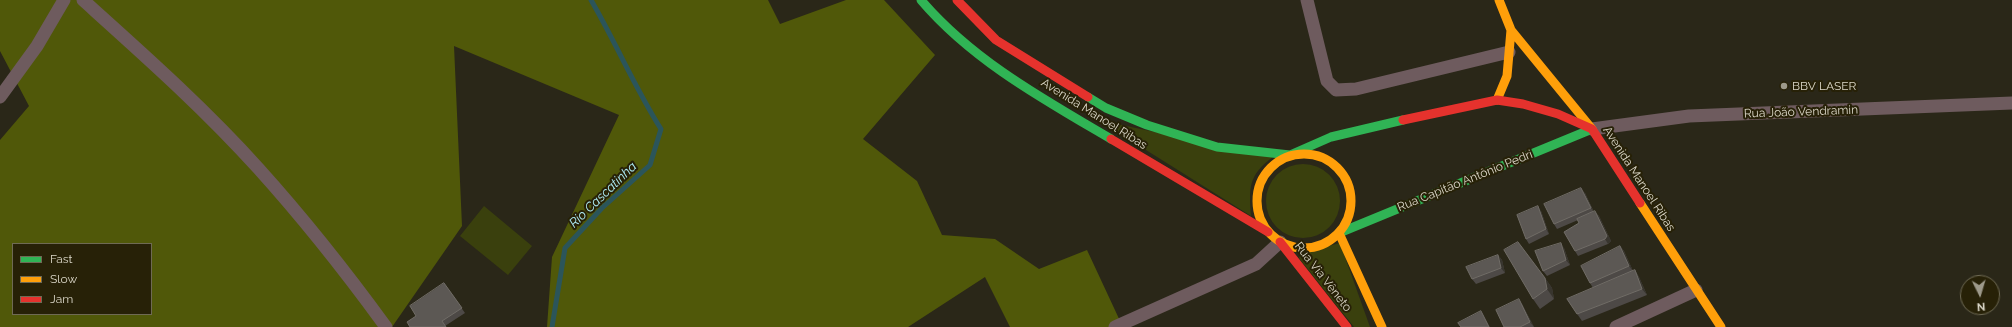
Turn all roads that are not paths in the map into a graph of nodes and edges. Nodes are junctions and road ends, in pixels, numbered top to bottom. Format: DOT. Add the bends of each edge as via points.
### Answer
graph roads {
  1 [pos="64,0"];
  2 [pos="83,0"];
  3 [pos="921,0"];
  4 [pos="957,0"];
  5 [pos="1307,0"];
  6 [pos="1499,0"];
  7 [pos="1511,30"];
  8 [pos="1509,52"];
  9 [pos="0,97"];
  10 [pos="1498,100"];
  11 [pos="2012,103"];
  12 [pos="1592,129"];
  13 [pos="1331,137"];
  14 [pos="1245,151"];
  15 [pos="1290,155"];
  16 [pos="1268,232"];
  17 [pos="1339,233"];
  18 [pos="1280,242"];
  19 [pos="1696,290"];
  20 [pos="386,327"];
  21 [pos="1115,327"];
  22 [pos="1347,327"];
  23 [pos="1382,327"];
  24 [pos="1616,327"];
  25 [pos="1721,327"];
  1 -- 9 [label="street" via="37,46"];
  2 -- 20 [label="street" via="160,70 258,168 341,266"];
  3 -- 16 [label="main road, Avenida Manoel Ribas" via="939,21 984,60"];
  4 -- 14 [label="main road, Avenida Manoel Ribas" via="996,40 1106,108 1187,138 1217,147"];
  5 -- 8 [label="street" via="1327,82 1336,90 1356,89"];
  6 -- 7 [label="main road"];
  7 -- 8 [label="main road"];
  7 -- 12 [label="main road"];
  8 -- 10 [label="main road" via="1507,76"];
  10 -- 12 [label="main road, Avenida Manoel Ribas" via="1558,114"];
  10 -- 13 [label="main road, Avenida Manoel Ribas"];
  11 -- 12 [label="street, Rua João Vendramin" via="1690,116"];
  12 -- 17 [label="main road, Rua Capitão Antônio Pedri"];
  12 -- 19 [label="main road, Avenida Manoel Ribas"];
  13 -- 14 [label="main road, Avenida Manoel Ribas"];
  13 -- 15 [label="main road, Avenida Manoel Ribas"];
  14 -- 15 [label="main road, Avenida Manoel Ribas"];
  15 -- 16 [label="main road" via="1276,162 1265,173 1258,188 1256,203 1259,219"];
  15 -- 17 [label="main road" via="1306,153 1321,157 1334,164 1344,176 1350,190 1351,205 1347,220"];
  16 -- 18 [label="main road"];
  17 -- 18 [label="main road" via="1311,248 1295,248"];
  17 -- 23 [label="main road, Rua Via Vêneto"];
  18 -- 21 [label="street" via="1256,264"];
  18 -- 22 [label="main road, Rua Via Vêneto"];
  19 -- 24 [label="street"];
  19 -- 25 [label="main road, Avenida Manoel Ribas"];
}
